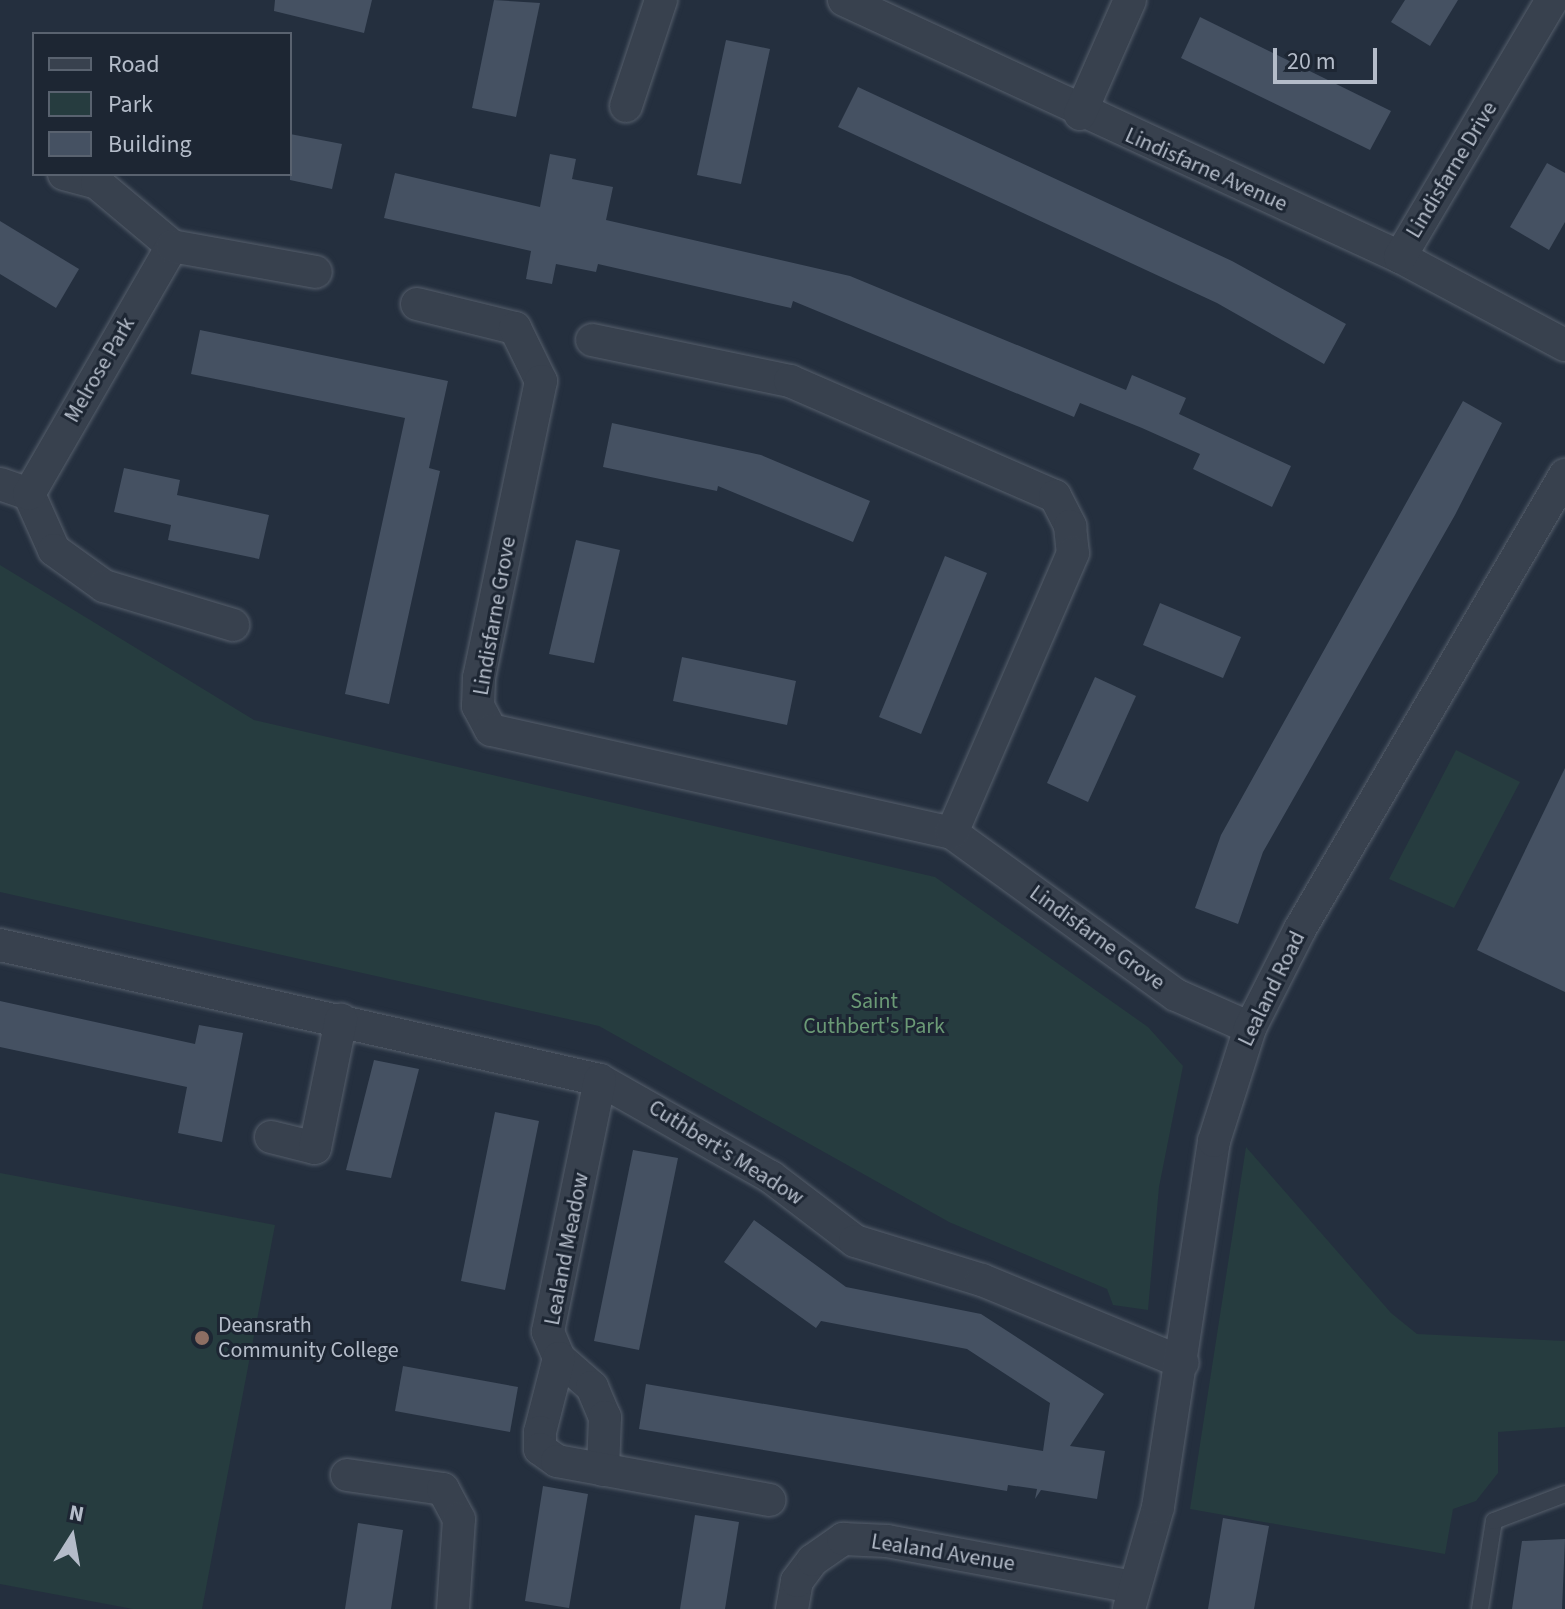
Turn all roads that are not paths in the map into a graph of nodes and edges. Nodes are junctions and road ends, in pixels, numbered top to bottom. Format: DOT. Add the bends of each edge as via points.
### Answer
graph roads {
  1 [pos="661,0"];
  2 [pos="844,0"];
  3 [pos="1130,0"];
  4 [pos="1552,0"];
  5 [pos="626,106"];
  6 [pos="1080,114"];
  7 [pos="71,176"];
  8 [pos="172,246"];
  9 [pos="1400,257"];
  10 [pos="316,272"];
  11 [pos="417,304"];
  12 [pos="592,340"];
  13 [pos="1565,345"];
  14 [pos="1565,475"];
  15 [pos="14,489"];
  16 [pos="233,625"];
  17 [pos="952,833"];
  18 [pos="0,945"];
  19 [pos="341,1020"];
  20 [pos="1250,1028"];
  21 [pos="600,1080"];
  22 [pos="271,1137"];
  23 [pos="559,1358"];
  24 [pos="1183,1363"];
  25 [pos="603,1470"];
  26 [pos="347,1475"];
  27 [pos="1565,1494"];
  28 [pos="769,1500"];
  29 [pos="1131,1598"];
  30 [pos="453,1609"];
  31 [pos="792,1609"];
  32 [pos="1480,1609"];
  1 -- 5 [label="street"];
  2 -- 6 [label="street, Lindisfarne Avenue"];
  3 -- 6 [label="street"];
  4 -- 9 [label="street, Lindisfarne Drive"];
  6 -- 9 [label="street, Lindisfarne Avenue"];
  7 -- 8 [label="street" via="97,183"];
  8 -- 10 [label="street"];
  8 -- 15 [label="street, Melrose Park"];
  9 -- 13 [label="street, Lindisfarne Avenue"];
  11 -- 17 [label="street, Lindisfarne Grove" via="515,328 541,381 479,678 478,706 491,730"];
  12 -- 17 [label="street" via="790,381 1055,496 1070,526 1073,553"];
  14 -- 20 [label="street, Lealand Road" via="1300,929"];
  15 -- 16 [label="street, Melrose Park" via="54,550 104,586"];
  17 -- 20 [label="street, Lindisfarne Grove" via="1176,995"];
  18 -- 19 [label="street, Cuthbert's Meadow"];
  19 -- 21 [label="street, Cuthbert's Meadow"];
  19 -- 22 [label="street" via="315,1148"];
  20 -- 24 [label="street, Lealand Road" via="1214,1141"];
  21 -- 23 [label="street, Lealand Meadow" via="548,1332"];
  21 -- 24 [label="street, Cuthbert's Meadow" via="771,1177 855,1241 982,1280"];
  23 -- 25 [label="street, Lealand Meadow" via="592,1387 605,1417"];
  23 -- 25 [label="street" via="540,1449 557,1461"];
  24 -- 29 [label="street, Lealand Road" via="1158,1507"];
  25 -- 28 [label="street"];
  26 -- 30 [label="street" via="443,1489 459,1519"];
  27 -- 32 [label="lane" via="1494,1521"];
  29 -- 31 [label="street, Lealand Avenue" via="887,1541 843,1539 813,1560 797,1581"];
}
